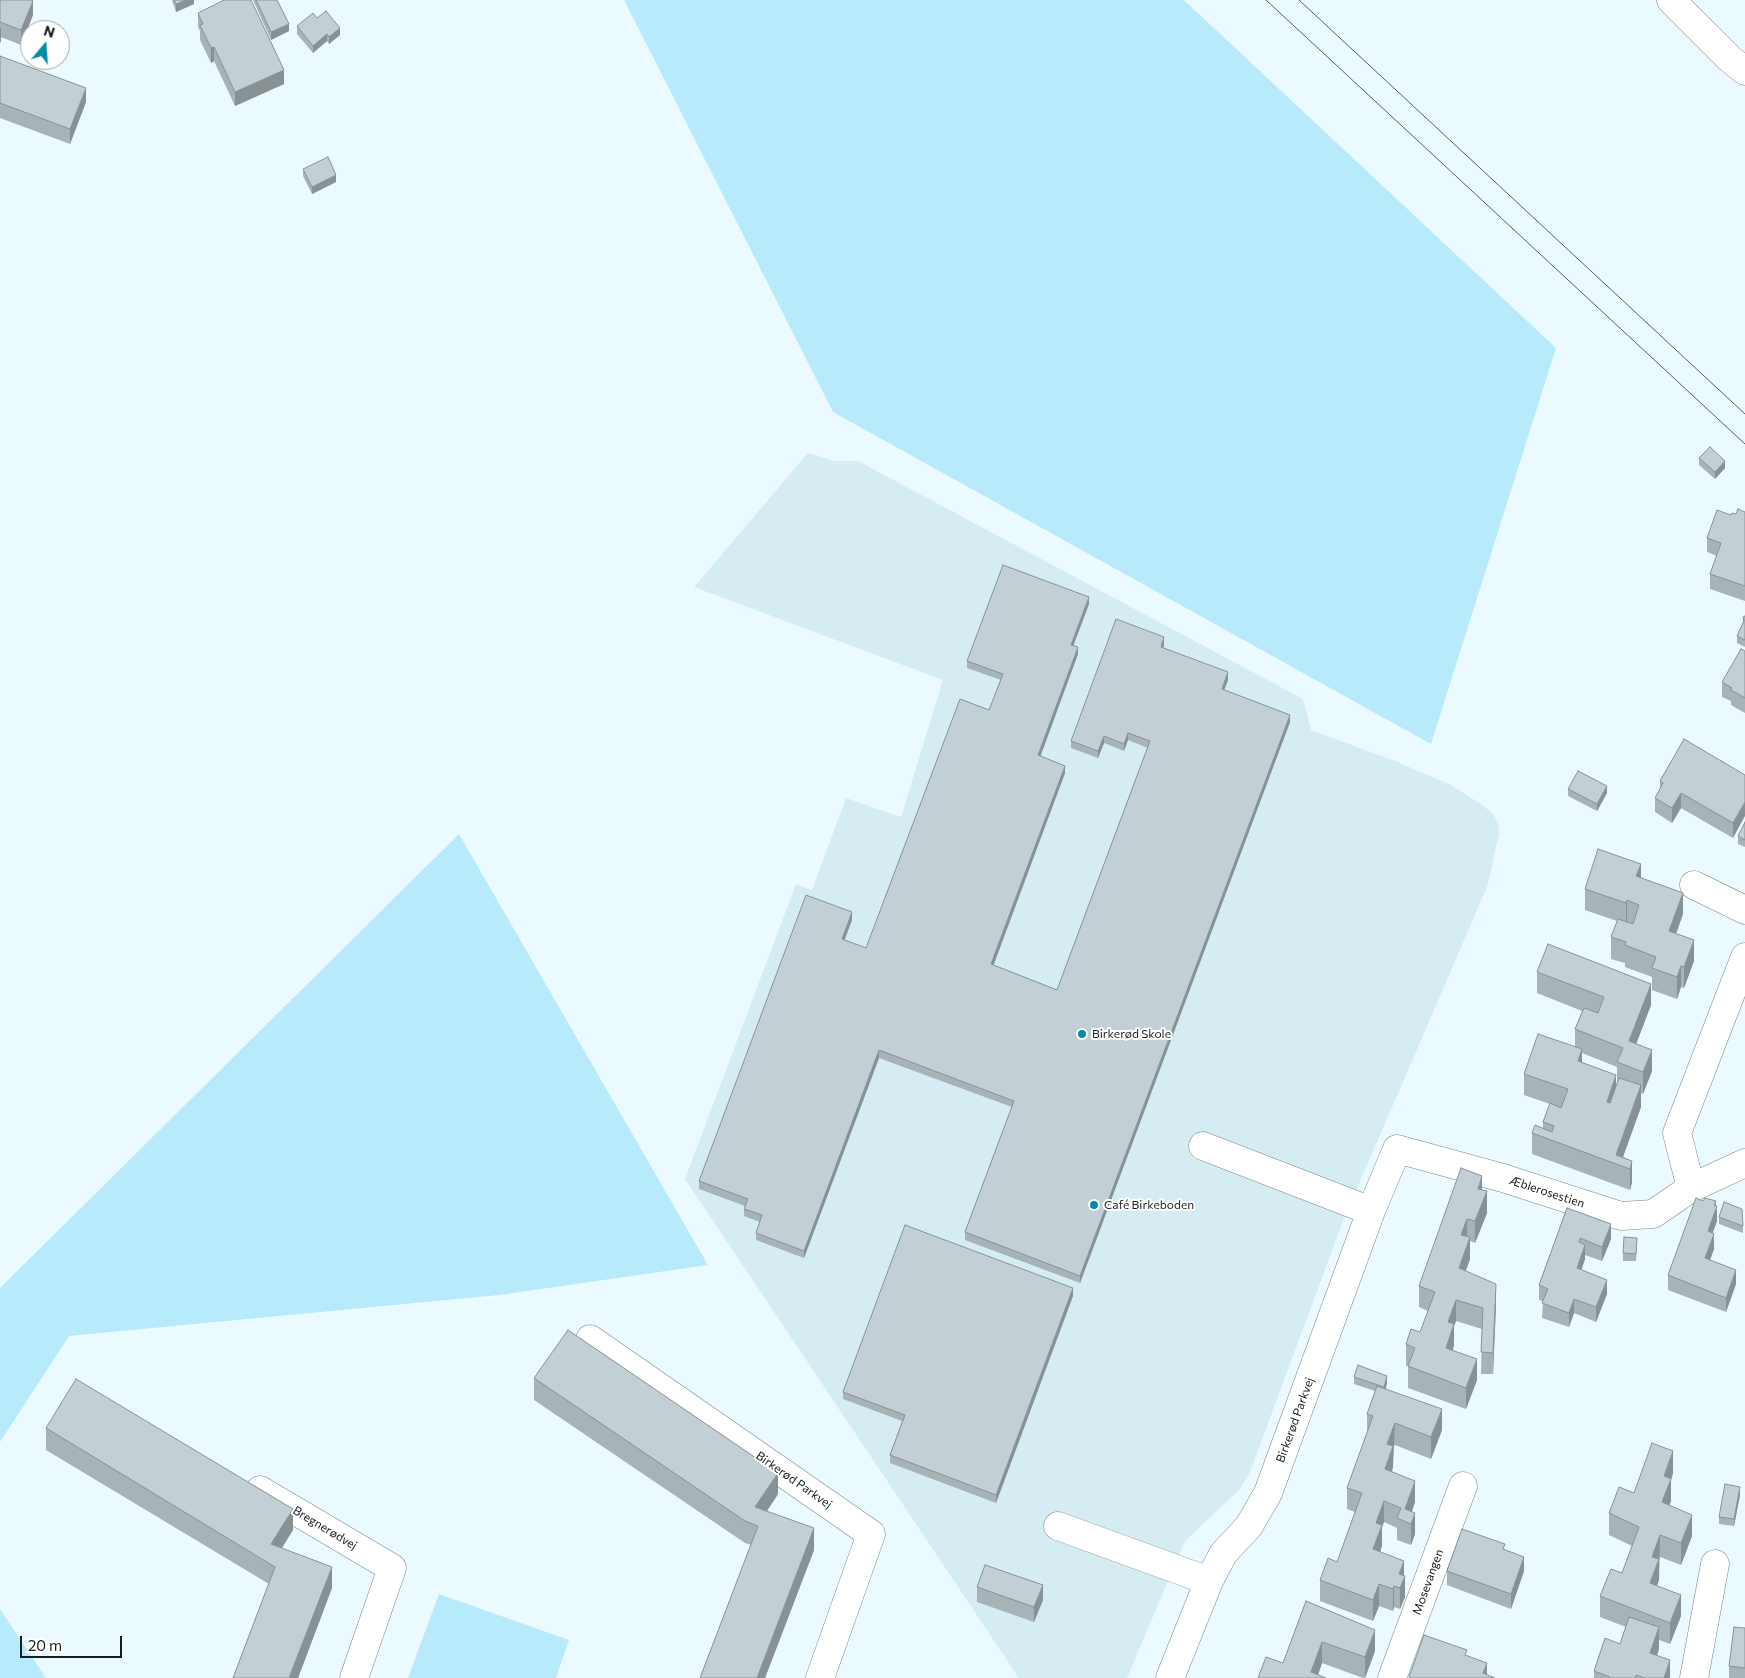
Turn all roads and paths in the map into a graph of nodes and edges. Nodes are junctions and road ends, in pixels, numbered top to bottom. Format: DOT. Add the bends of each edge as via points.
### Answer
graph roads {
  1 [pos="1671,0"];
  2 [pos="1745,71"];
  3 [pos="1694,885"];
  4 [pos="1745,910"];
  5 [pos="1745,958"];
  6 [pos="1203,1146"];
  7 [pos="1397,1149"];
  8 [pos="1745,1163"];
  9 [pos="1691,1188"];
  10 [pos="1371,1211"];
  11 [pos="590,1338"];
  12 [pos="240,1479"];
  13 [pos="1463,1486"];
  14 [pos="1058,1526"];
  15 [pos="1714,1564"];
  16 [pos="1209,1581"];
  17 [pos="354,1678"];
  18 [pos="820,1678"];
  19 [pos="1170,1678"];
  20 [pos="1392,1678"];
  21 [pos="1694,1678"];
  1 -- 2 [label="street"];
  3 -- 4 [label="street"];
  5 -- 9 [label="street" via="1677,1133"];
  6 -- 10 [label="street"];
  7 -- 9 [label="street, Æblerosestien" via="1503,1178 1621,1216 1653,1214"];
  7 -- 10 [label="street, Birkerød Parkvej"];
  8 -- 9 [label="street, Æblerosestien"];
  10 -- 16 [label="street, Birkerød Parkvej" via="1268,1493 1249,1526 1223,1554"];
  11 -- 18 [label="street, Birkerød Parkvej" via="871,1534"];
  12 -- 17 [label="street, Bregnerødvej" via="392,1568"];
  13 -- 20 [label="street, Mosevangen"];
  14 -- 16 [label="street"];
  15 -- 21 [label="street"];
  16 -- 19 [label="street, Birkerød Parkvej"];
}
